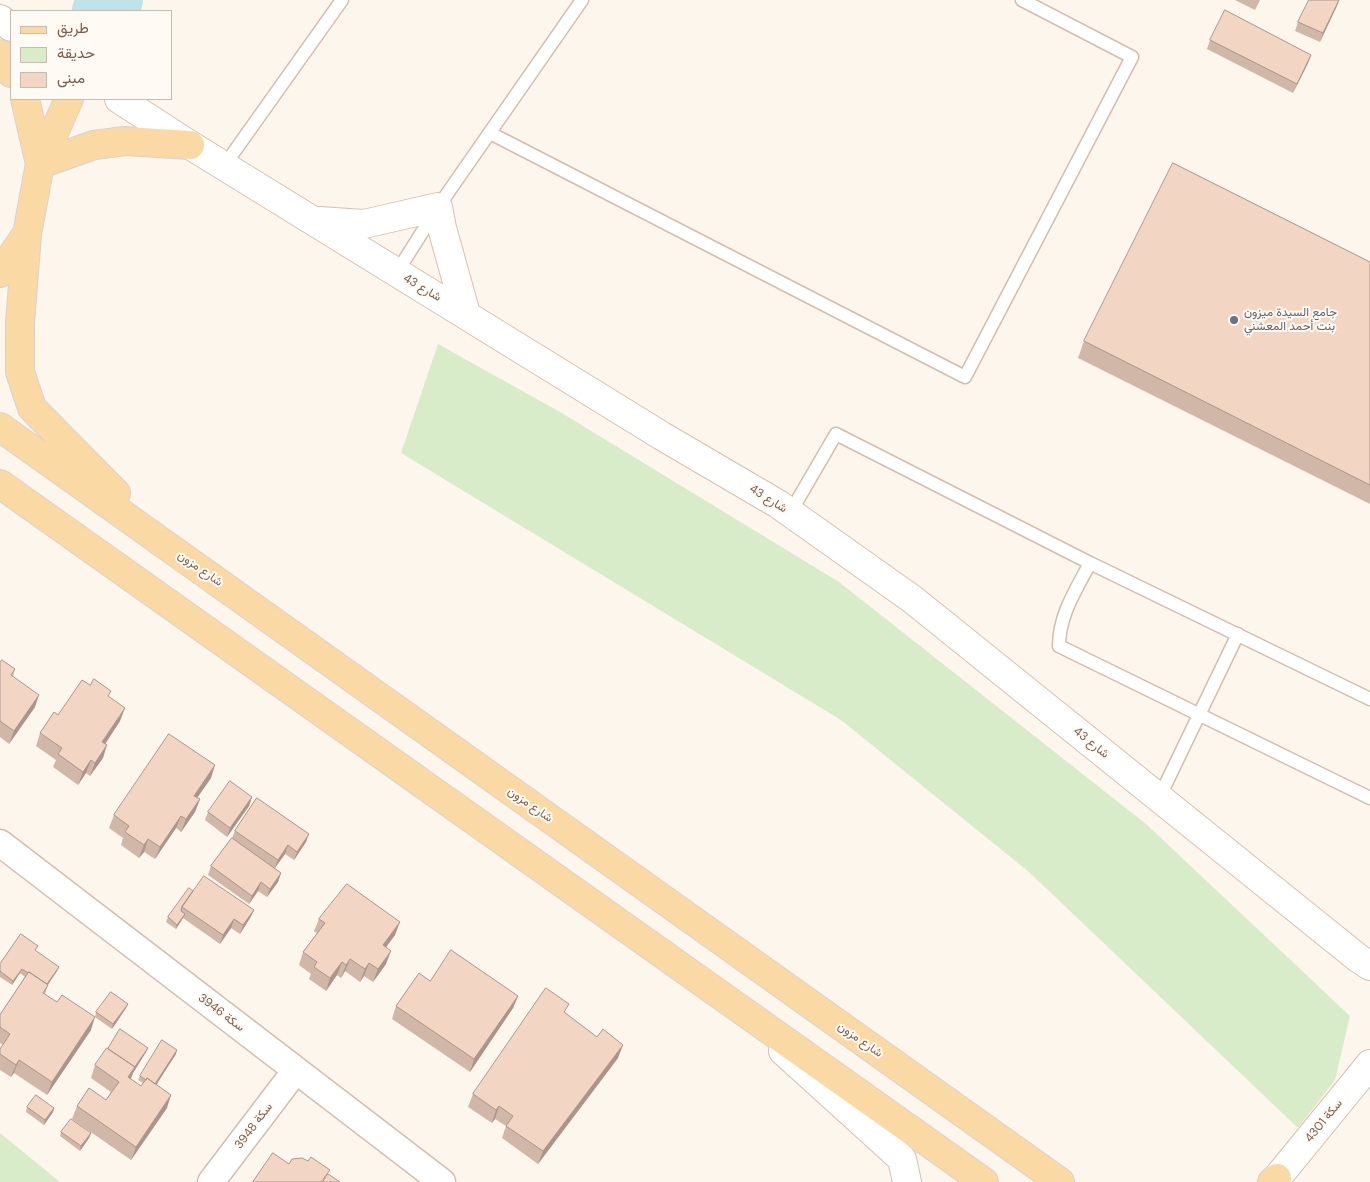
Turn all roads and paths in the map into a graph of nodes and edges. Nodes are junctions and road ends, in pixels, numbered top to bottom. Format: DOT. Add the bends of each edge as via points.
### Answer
graph roads {
  1 [pos="342,0"];
  2 [pos="582,0"];
  3 [pos="1022,0"];
  4 [pos="0,54"];
  5 [pos="10,71"];
  6 [pos="25,100"];
  7 [pos="69,100"];
  8 [pos="121,100"];
  9 [pos="490,133"];
  10 [pos="190,145"];
  11 [pos="40,164"];
  12 [pos="224,166"];
  13 [pos="438,207"];
  14 [pos="313,220"];
  15 [pos="27,234"];
  16 [pos="398,272"];
  17 [pos="0,273"];
  18 [pos="466,314"];
  19 [pos="0,427"];
  20 [pos="0,484"];
  21 [pos="790,513"];
  22 [pos="190,562"];
  23 [pos="1090,563"];
  24 [pos="1238,634"];
  25 [pos="1370,699"];
  26 [pos="1199,715"];
  27 [pos="1159,798"];
  28 [pos="1370,798"];
  29 [pos="0,843"];
  30 [pos="1370,966"];
  31 [pos="729,1001"];
  32 [pos="1370,1064"];
  33 [pos="296,1070"];
  34 [pos="1037,1166"];
  35 [pos="1276,1181"];
  36 [pos="211,1182"];
  37 [pos="442,1182"];
  38 [pos="908,1182"];
  39 [pos="984,1182"];
  40 [pos="1060,1182"];
  41 [pos="1075,1182"];
  1 -- 12 [label="lane"];
  2 -- 9 [label="lane"];
  3 -- 9 [label="lane" via="1132,57 965,377"];
  4 -- 5 [label="main road"];
  6 -- 11 [label="main road"];
  7 -- 11 [label="main road"];
  8 -- 10 [label="street, شارع 43"];
  9 -- 13 [label="lane"];
  10 -- 11 [label="main road" via="125,141 94,145"];
  10 -- 12 [label="street, شارع 43"];
  11 -- 15 [label="main road"];
  12 -- 14 [label="street, شارع 43"];
  13 -- 14 [label="street" via="364,224"];
  13 -- 16 [label="lane"];
  13 -- 18 [label="street"];
  14 -- 16 [label="street, شارع 43"];
  15 -- 17 [label="main road"];
  15 -- 22 [label="main road" via="20,372 32,408 91,469"];
  16 -- 18 [label="street, شارع 43"];
  18 -- 21 [label="street, شارع 43"];
  19 -- 22 [label="main road, شارع مزون"];
  20 -- 31 [label="main road"];
  21 -- 23 [label="lane" via="836,434"];
  21 -- 27 [label="street, شارع 43" via="912,599"];
  22 -- 34 [label="main road, شارع مزون"];
  23 -- 24 [label="lane"];
  23 -- 26 [label="lane" via="1063,616 1059,646"];
  24 -- 25 [label="lane"];
  24 -- 26 [label="lane"];
  26 -- 27 [label="lane"];
  26 -- 28 [label="lane"];
  27 -- 30 [label="street, شارع 43"];
  29 -- 33 [label="street, سكة 3946"];
  31 -- 38 [label="street" via="902,1159"];
  31 -- 39 [label="main road"];
  32 -- 35 [label="street, سكة 4301"];
  33 -- 36 [label="street, سكة 3948"];
  33 -- 37 [label="street, سكة 3946"];
  34 -- 40 [label="main road, شارع مزون"];
  34 -- 41 [label="main road"];
}
